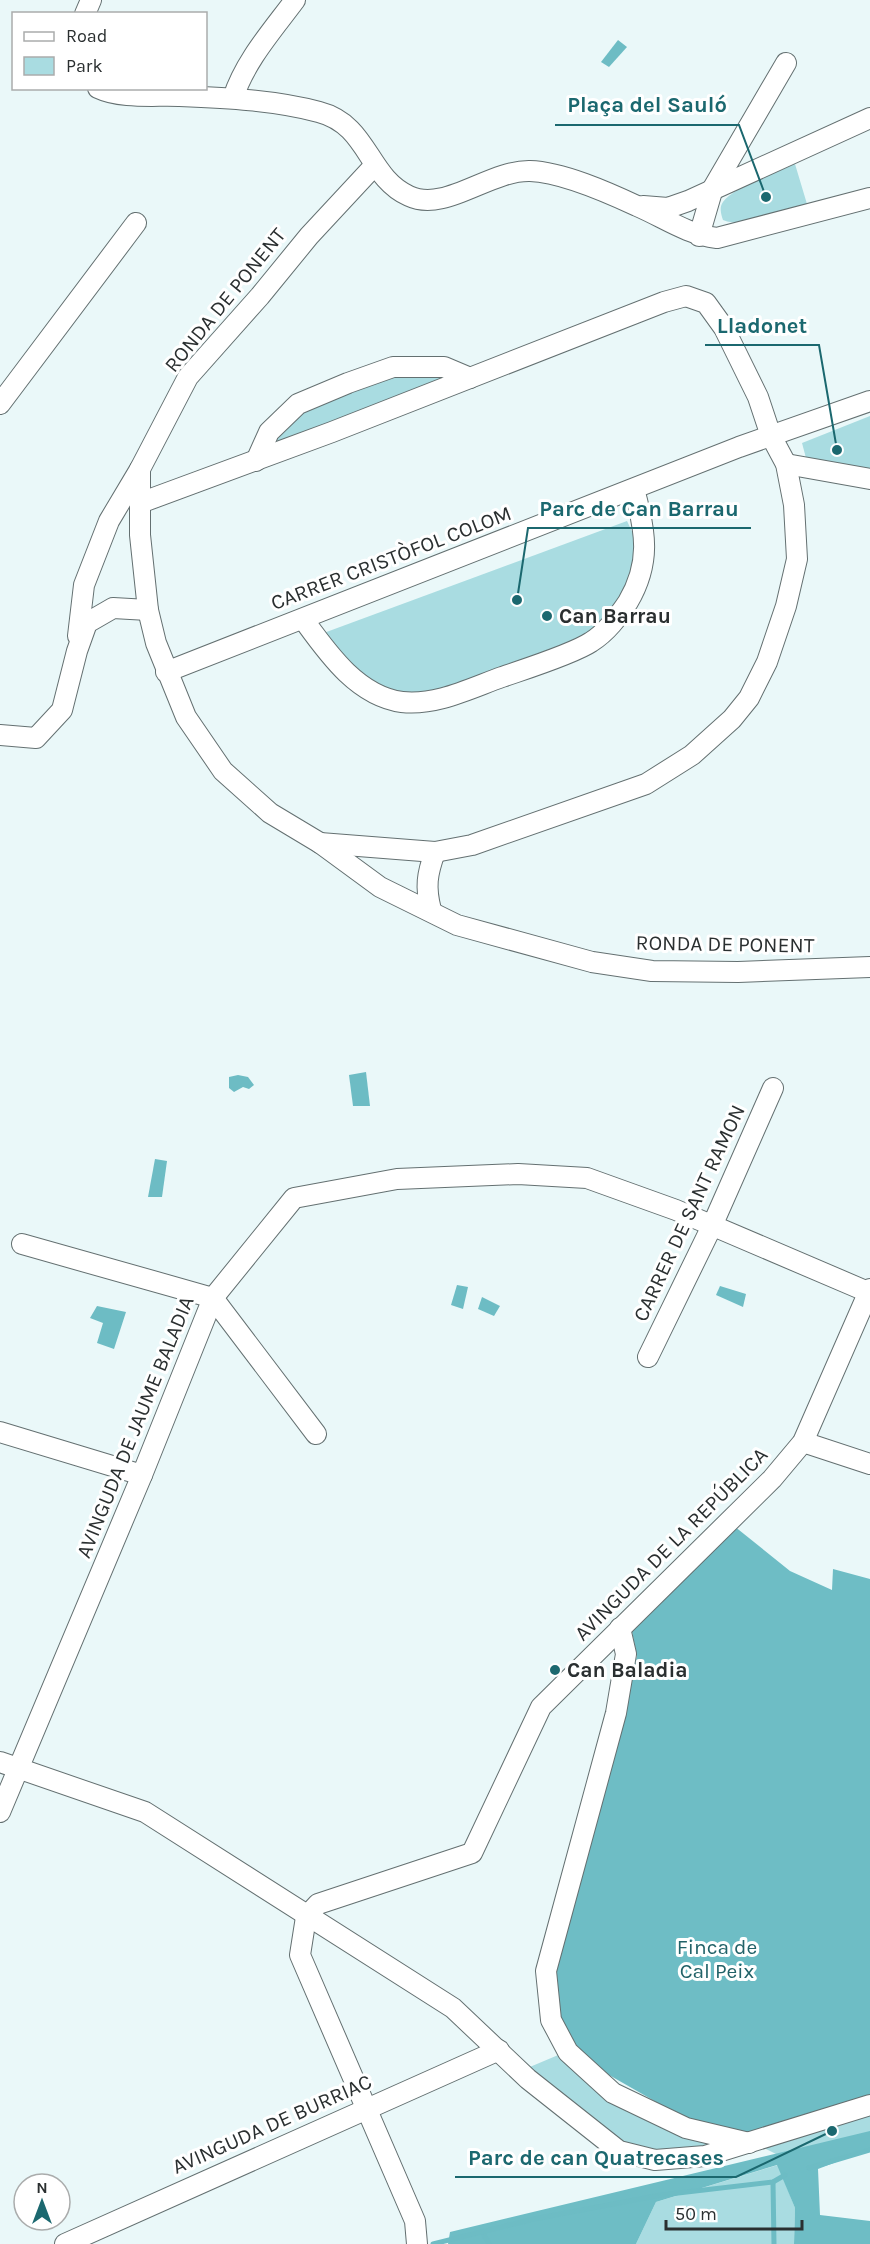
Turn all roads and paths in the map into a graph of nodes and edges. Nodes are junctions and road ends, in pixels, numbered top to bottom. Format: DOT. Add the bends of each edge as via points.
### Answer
graph roads {
  1 [pos="295,0"];
  2 [pos="786,63"];
  3 [pos="109,90"];
  4 [pos="233,98"];
  5 [pos="870,118"];
  6 [pos="375,165"];
  7 [pos="713,188"];
  8 [pos="870,198"];
  9 [pos="638,206"];
  10 [pos="136,222"];
  11 [pos="699,236"];
  12 [pos="470,378"];
  13 [pos="870,401"];
  14 [pos="0,404"];
  15 [pos="771,436"];
  16 [pos="256,461"];
  17 [pos="786,464"];
  18 [pos="140,469"];
  19 [pos="870,479"];
  20 [pos="634,489"];
  21 [pos="140,503"];
  22 [pos="148,610"];
  23 [pos="303,619"];
  24 [pos="77,651"];
  25 [pos="166,672"];
  26 [pos="0,735"];
  27 [pos="320,843"];
  28 [pos="435,852"];
  29 [pos="431,910"];
  30 [pos="870,967"];
  31 [pos="773,1088"];
  32 [pos="712,1226"];
  33 [pos="22,1244"];
  34 [pos="869,1290"];
  35 [pos="213,1298"];
  36 [pos="648,1358"];
  37 [pos="0,1432"];
  38 [pos="316,1434"];
  39 [pos="803,1442"];
  40 [pos="866,1458"];
  41 [pos="142,1475"];
  42 [pos="620,1628"];
  43 [pos="0,1762"];
  44 [pos="20,1769"];
  45 [pos="0,1812"];
  46 [pos="306,1917"];
  47 [pos="499,2050"];
  48 [pos="870,2105"];
  49 [pos="368,2107"];
  50 [pos="752,2143"];
  51 [pos="65,2244"];
  52 [pos="417,2244"];
  1 -- 4 [label="street" via="250,60"];
  2 -- 7 [label="street"];
  3 -- 4 [label="street"];
  4 -- 6 [label="street" via="336,117 354,131"];
  5 -- 7 [label="street"];
  6 -- 9 [label="street" via="393,188 427,200 435,201 480,182 527,171 551,173"];
  6 -- 18 [label="street, RONDA DE PONENT" via="188,377"];
  7 -- 9 [label="street" via="668,208"];
  7 -- 11 [label="street"];
  8 -- 11 [label="street" via="744,233 717,238"];
  9 -- 11 [label="street"];
  10 -- 14 [label="street"];
  12 -- 15 [label="street" via="664,302 686,297 706,303 724,328 758,397"];
  12 -- 16 [label="street"];
  12 -- 16 [label="street" via="444,367 393,368 348,383 298,404 269,432"];
  13 -- 15 [label="street, CARRER CRISTÒFOL COLOM"];
  15 -- 17 [label="street"];
  15 -- 20 [label="street, CARRER CRISTÒFOL COLOM"];
  16 -- 21 [label="street"];
  17 -- 19 [label="street"];
  17 -- 28 [label="street" via="794,505 797,559 767,662 749,698 732,719 692,755 646,784 472,845"];
  18 -- 21 [label="street, RONDA DE PONENT"];
  18 -- 24 [label="street" via="109,521 84,585"];
  20 -- 23 [label="street, CARRER CRISTÒFOL COLOM"];
  20 -- 23 [label="street" via="646,549 640,582 618,619 591,643 558,656 442,699 401,702 356,681 334,662"];
  21 -- 22 [label="street, RONDA DE PONENT"];
  22 -- 24 [label="street" via="113,608 87,624"];
  22 -- 25 [label="street, RONDA DE PONENT"];
  23 -- 25 [label="street, CARRER CRISTÒFOL COLOM"];
  24 -- 26 [label="street" via="62,710 56,717 36,738"];
  25 -- 27 [label="street, RONDA DE PONENT" via="186,717 224,771 270,813"];
  27 -- 28 [label="street"];
  27 -- 29 [label="street, RONDA DE PONENT" via="380,887"];
  28 -- 29 [label="street" via="426,876"];
  29 -- 30 [label="street, RONDA DE PONENT" via="457,924 562,954 652,971"];
  31 -- 32 [label="street, CARRER DE SANT RAMON"];
  32 -- 34 [label="street, AVINGUDA DE JAUME BALADIA"];
  32 -- 35 [label="street, AVINGUDA DE JAUME BALADIA" via="587,1178 518,1174 397,1179 294,1198"];
  32 -- 36 [label="street, CARRER DE SANT RAMON"];
  33 -- 35 [label="street"];
  34 -- 39 [label="street, AVINGUDA DE LA REPÚBLICA"];
  35 -- 38 [label="street"];
  35 -- 41 [label="street, AVINGUDA DE JAUME BALADIA"];
  37 -- 41 [label="street"];
  39 -- 40 [label="street"];
  39 -- 42 [label="street, AVINGUDA DE LA REPÚBLICA" via="772,1479"];
  41 -- 44 [label="street, AVINGUDA DE JAUME BALADIA"];
  42 -- 46 [label="street, AVINGUDA DE LA REPÚBLICA" via="542,1707 472,1853 318,1904"];
  42 -- 50 [label="street" via="626,1654 616,1713 546,1971 551,2020 567,2052 613,2093 686,2128"];
  43 -- 44 [label="street"];
  44 -- 45 [label="street, AVINGUDA DE JAUME BALADIA"];
  44 -- 46 [label="street" via="145,1812"];
  46 -- 47 [label="street" via="453,2008"];
  46 -- 49 [label="street" via="300,1955"];
  47 -- 49 [label="street, AVINGUDA DE BURRIAC"];
  47 -- 50 [label="street" via="528,2079 619,2151 655,2160 705,2156"];
  48 -- 50 [label="street"];
  49 -- 51 [label="street, AVINGUDA DE BURRIAC"];
  49 -- 52 [label="street" via="415,2221"];
}
